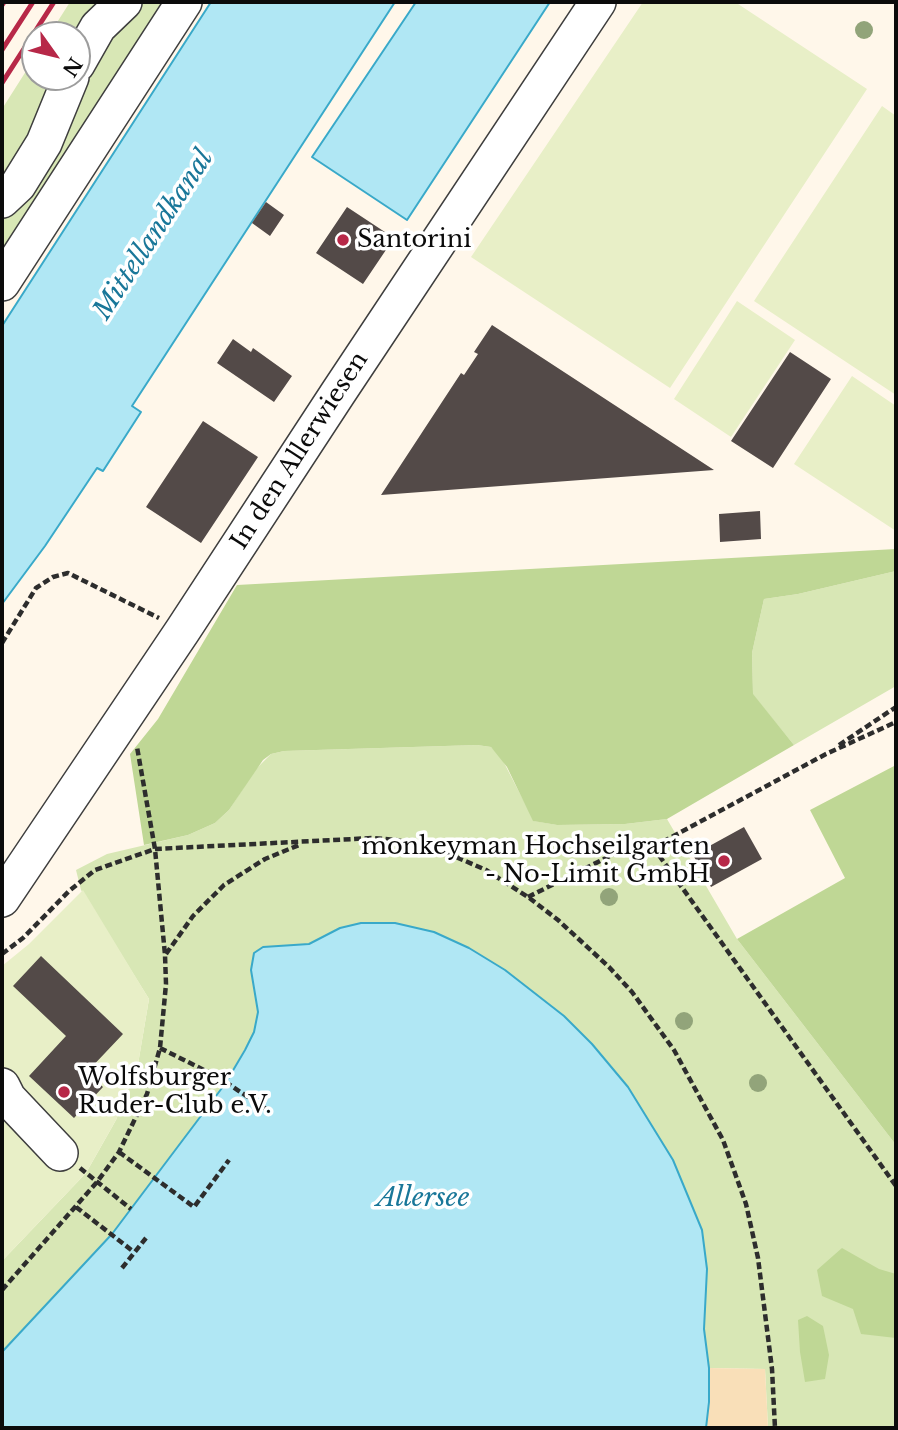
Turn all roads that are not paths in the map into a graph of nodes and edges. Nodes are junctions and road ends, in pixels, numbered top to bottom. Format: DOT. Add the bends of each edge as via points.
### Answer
graph roads {
  1 [pos="124,2"];
  2 [pos="184,2"];
  3 [pos="598,2"];
  4 [pos="91,39"];
  5 [pos="65,91"];
  6 [pos="2,200"];
  7 [pos="2,283"];
  8 [pos="2,899"];
  9 [pos="2,1086"];
  10 [pos="60,1153"];
  1 -- 4 [label="street"];
  2 -- 7 [label="street"];
  3 -- 8 [label="street, In den Allerwiesen"];
  5 -- 6 [label="street" via="44,144 18,185"];
  9 -- 10 [label="street"];
}
